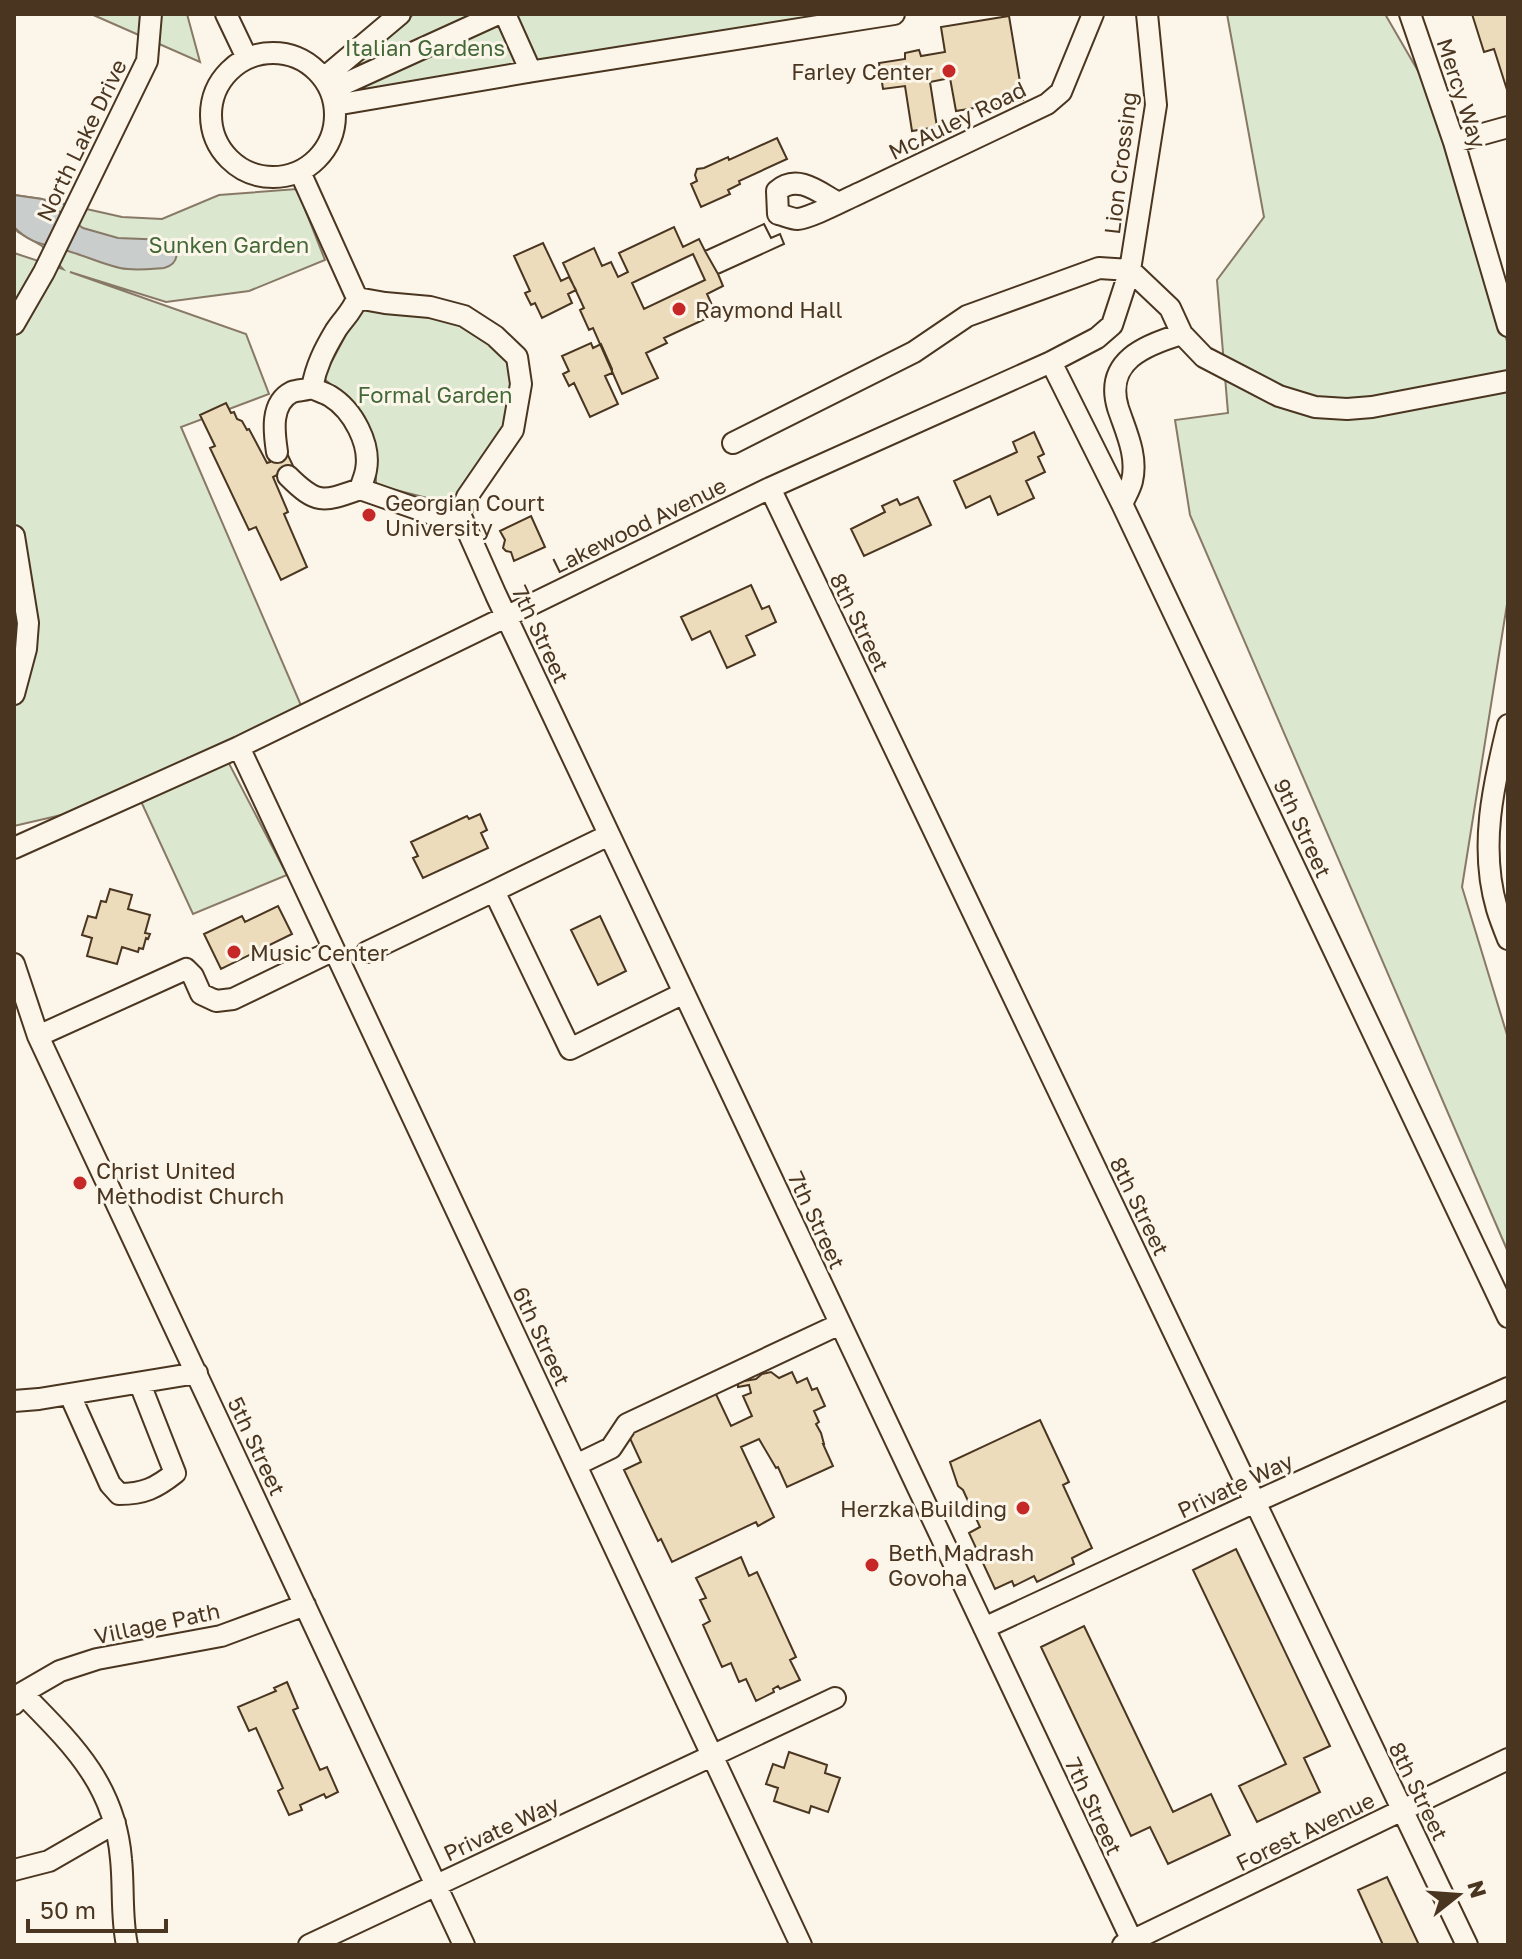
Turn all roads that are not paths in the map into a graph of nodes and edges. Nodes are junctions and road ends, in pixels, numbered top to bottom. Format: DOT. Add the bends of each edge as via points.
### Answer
graph roads {
  1 [pos="151,14"];
  2 [pos="226,14"];
  3 [pos="400,14"];
  4 [pos="498,14"];
  5 [pos="505,14"];
  6 [pos="894,14"];
  7 [pos="1093,14"];
  8 [pos="1147,14"];
  9 [pos="1410,14"];
  10 [pos="778,23"];
  11 [pos="247,58"];
  12 [pos="528,72"];
  13 [pos="330,91"];
  14 [pos="1505,128"];
  15 [pos="1454,142"];
  16 [pos="300,172"];
  17 [pos="838,203"];
  18 [pos="1130,270"];
  19 [pos="357,298"];
  20 [pos="1507,319"];
  21 [pos="14,324"];
  22 [pos="1182,334"];
  23 [pos="1051,362"];
  24 [pos="1508,381"];
  25 [pos="312,388"];
  26 [pos="733,443"];
  27 [pos="277,452"];
  28 [pos="288,476"];
  29 [pos="770,488"];
  30 [pos="360,489"];
  31 [pos="1122,504"];
  32 [pos="460,514"];
  33 [pos="14,536"];
  34 [pos="506,616"];
  35 [pos="14,694"];
  36 [pos="1508,725"];
  37 [pos="239,747"];
  38 [pos="609,835"];
  39 [pos="14,848"];
  40 [pos="494,891"];
  41 [pos="1508,939"];
  42 [pos="334,950"];
  43 [pos="367,952"];
  44 [pos="14,964"];
  45 [pos="684,993"];
  46 [pos="38,1036"];
  47 [pos="1508,1317"];
  48 [pos="840,1324"];
  49 [pos="197,1373"];
  50 [pos="140,1384"];
  51 [pos="1508,1388"];
  52 [pos="70,1395"];
  53 [pos="14,1401"];
  54 [pos="576,1465"];
  55 [pos="1255,1502"];
  56 [pos="305,1605"];
  57 [pos="984,1628"];
  58 [pos="835,1698"];
  59 [pos="18,1699"];
  60 [pos="712,1756"];
  61 [pos="1508,1759"];
  62 [pos="1402,1811"];
  63 [pos="115,1823"];
  64 [pos="14,1870"];
  65 [pos="436,1885"];
  66 [pos="1129,1944"];
  67 [pos="127,1945"];
  68 [pos="309,1945"];
  69 [pos="464,1945"];
  70 [pos="801,1945"];
  71 [pos="1467,1945"];
  1 -- 21 [label="street, North Lake Drive" via="147,61"];
  2 -- 11 [label="street"];
  3 -- 13 [label="street"];
  4 -- 13 [label="street"];
  5 -- 12 [label="street"];
  6 -- 10 [label="street"];
  7 -- 17 [label="street, McAuley Road" via="1061,92 1047,104"];
  8 -- 18 [label="street, Lion Crossing" via="1156,105"];
  9 -- 15 [label="street, Mercy Way"];
  10 -- 12 [label="street"];
  11 -- 13 [label="street" via="291,55 309,64"];
  11 -- 16 [label="street" via="222,79 214,96 213,132 220,149 247,173 283,178"];
  12 -- 13 [label="street"];
  13 -- 16 [label="street" via="335,125 329,145"];
  14 -- 15 [label="street"];
  15 -- 20 [label="street, Mercy Way"];
  16 -- 19 [label="street"];
  18 -- 22 [label="street" via="1170,308"];
  18 -- 23 [label="street, Lakewood Avenue" via="1112,325"];
  18 -- 26 [label="street" via="1099,268 967,316 914,352"];
  19 -- 25 [label="street" via="316,366"];
  19 -- 32 [label="street" via="464,316 517,357 521,384 513,430"];
  22 -- 24 [label="street" via="1204,357 1279,396 1315,407 1372,407"];
  22 -- 31 [label="street" via="1157,341 1120,369 1115,386 1132,451 1132,481"];
  23 -- 29 [label="street, Lakewood Avenue"];
  23 -- 31 [label="street, 9th Street"];
  25 -- 27 [label="street" via="290,393 277,408"];
  25 -- 30 [label="street" via="348,412 358,429 367,467"];
  28 -- 30 [label="street" via="306,494 329,500"];
  29 -- 34 [label="street, Lakewood Avenue"];
  29 -- 55 [label="street, 8th Street"];
  30 -- 32 [label="street" via="432,514"];
  31 -- 47 [label="street, 9th Street"];
  32 -- 34 [label="street, 7th Street"];
  33 -- 35 [label="street" via="28,623"];
  34 -- 37 [label="street, Lakewood Avenue"];
  34 -- 38 [label="street, 7th Street"];
  36 -- 41 [label="street" via="1488,835 1490,875"];
  37 -- 39 [label="street, Lakewood Avenue"];
  37 -- 42 [label="street, 6th Street"];
  38 -- 40 [label="street"];
  38 -- 45 [label="street, 7th Street"];
  40 -- 43 [label="street"];
  40 -- 45 [label="street" via="570,1049"];
  42 -- 46 [label="street" via="233,999 216,1001 201,994 186,969"];
  42 -- 54 [label="street, 6th Street"];
  44 -- 46 [label="street, 5th Street"];
  45 -- 48 [label="street, 7th Street"];
  46 -- 49 [label="street, 5th Street"];
  48 -- 54 [label="street" via="627,1424 611,1448"];
  48 -- 57 [label="street, 7th Street"];
  49 -- 50 [label="street"];
  49 -- 56 [label="street, 5th Street"];
  50 -- 52 [label="street"];
  50 -- 52 [label="street" via="175,1473 138,1494 119,1494 110,1484"];
  51 -- 55 [label="street, Private Way"];
  52 -- 53 [label="street"];
  54 -- 60 [label="street, 6th Street"];
  55 -- 57 [label="street, Private Way"];
  55 -- 62 [label="street, 8th Street"];
  56 -- 59 [label="street, Village Path" via="221,1636 60,1671"];
  56 -- 65 [label="street, 5th Street"];
  57 -- 66 [label="street, 7th Street"];
  58 -- 60 [label="street, Private Way"];
  59 -- 63 [label="street, Village Path" via="68,1740 109,1803"];
  60 -- 65 [label="street, Private Way"];
  60 -- 70 [label="street, 6th Street"];
  61 -- 62 [label="street, Forest Avenue"];
  62 -- 66 [label="street, Forest Avenue"];
  62 -- 71 [label="street, 8th Street"];
  63 -- 64 [label="street" via="49,1861"];
  63 -- 67 [label="street, Village Path"];
  65 -- 68 [label="street, Private Way"];
  65 -- 69 [label="street, 5th Street"];
}
